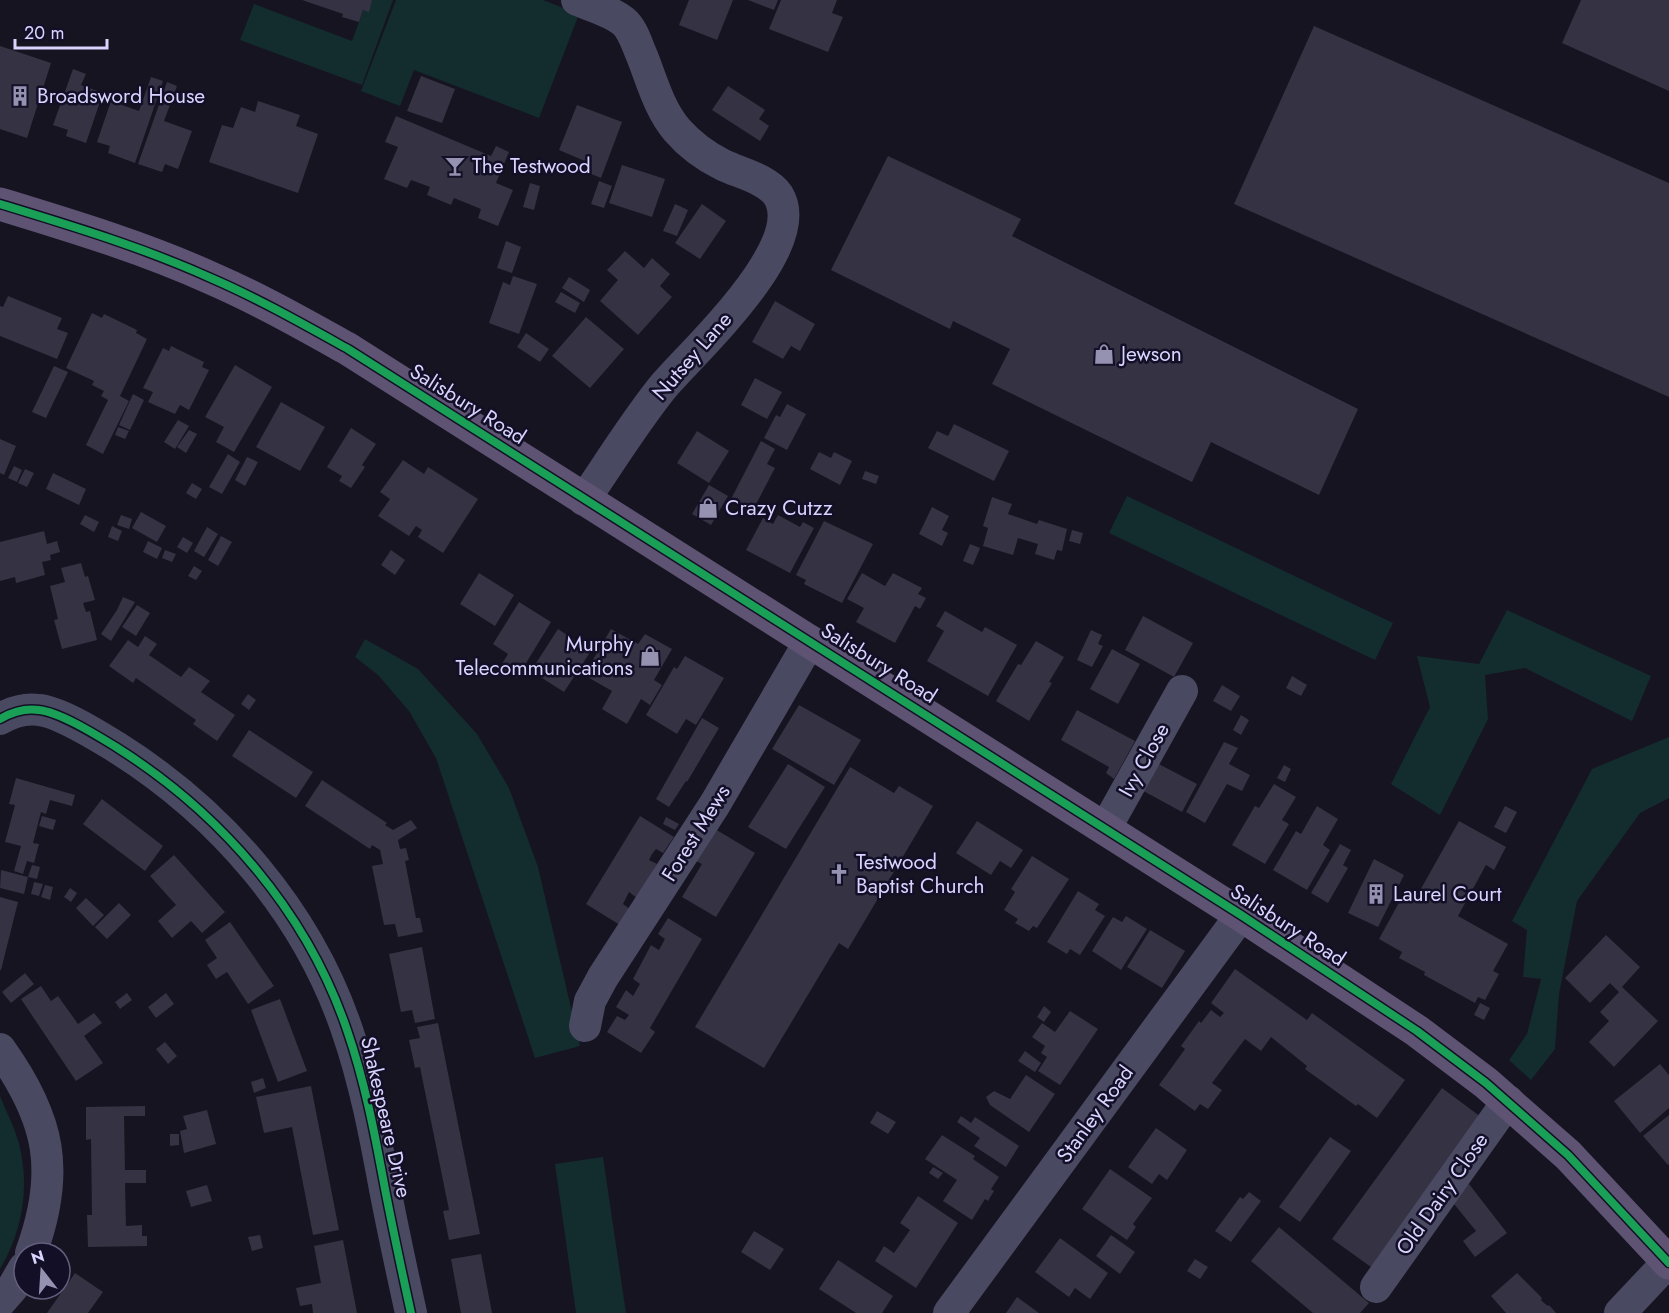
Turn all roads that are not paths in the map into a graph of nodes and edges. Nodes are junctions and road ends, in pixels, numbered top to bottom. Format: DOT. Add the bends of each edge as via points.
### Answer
graph roads {
  1 [pos="578,0"];
  2 [pos="0,204"];
  3 [pos="584,500"];
  4 [pos="810,641"];
  5 [pos="1182,692"];
  6 [pos="0,719"];
  7 [pos="1105,829"];
  8 [pos="1241,915"];
  9 [pos="585,1026"];
  10 [pos="0,1049"];
  11 [pos="1508,1101"];
  12 [pos="34,1241"];
  13 [pos="1669,1261"];
  14 [pos="1377,1287"];
  15 [pos="12,1288"];
  16 [pos="0,1302"];
  17 [pos="411,1313"];
  18 [pos="949,1313"];
  19 [pos="1620,1313"];
  1 -- 3 [label="street, Nutsey Lane" via="627,26 665,114 686,141 711,159 774,189 783,208 782,233 771,258 736,306 662,389"];
  2 -- 3 [label="main road, Salisbury Road" via="165,259 251,296 348,349"];
  3 -- 4 [label="main road, Salisbury Road"];
  4 -- 7 [label="main road, Salisbury Road"];
  4 -- 9 [label="street, Forest Mews" via="715,804 603,977 590,1001"];
  5 -- 7 [label="street, Ivy Close"];
  6 -- 17 [label="street, Shakespeare Drive" via="23,710 54,714 134,759 168,783 236,844 294,921 331,989 359,1067"];
  7 -- 8 [label="main road, Salisbury Road"];
  8 -- 11 [label="main road, Salisbury Road" via="1417,1031"];
  8 -- 18 [label="street, Stanley Road"];
  10 -- 12 [label="street" via="26,1088 45,1141 49,1173"];
  11 -- 13 [label="main road, Salisbury Road" via="1568,1155"];
  11 -- 14 [label="street, Old Dairy Close"];
  13 -- 19 [label="street"];
  15 -- 16 [label="street"];
}
